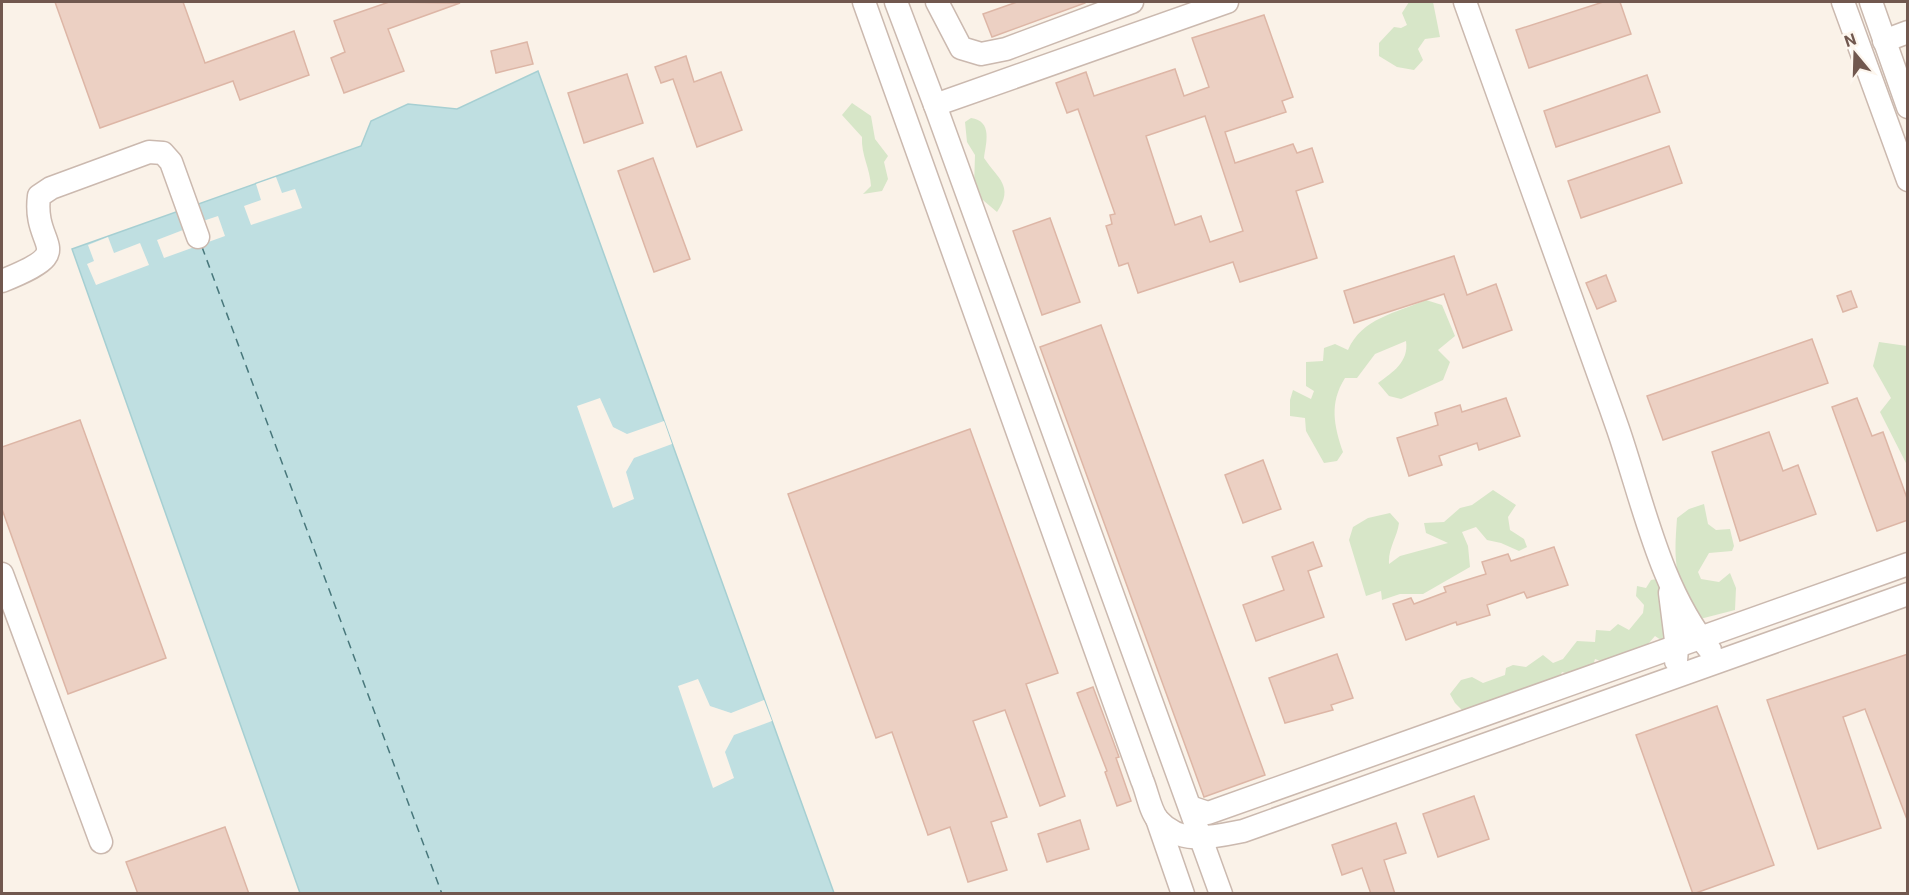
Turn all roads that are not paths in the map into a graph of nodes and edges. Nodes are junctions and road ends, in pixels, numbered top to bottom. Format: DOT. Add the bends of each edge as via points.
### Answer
graph roads {
  1 [pos="864,2"];
  2 [pos="896,2"];
  3 [pos="937,2"];
  4 [pos="1132,2"];
  5 [pos="1227,2"];
  6 [pos="1465,2"];
  7 [pos="1844,2"];
  8 [pos="1871,2"];
  9 [pos="1908,32"];
  10 [pos="1884,41"];
  11 [pos="935,105"];
  12 [pos="1908,107"];
  13 [pos="1908,180"];
  14 [pos="198,237"];
  15 [pos="2,281"];
  16 [pos="1908,564"];
  17 [pos="2,574"];
  18 [pos="1667,576"];
  19 [pos="1908,594"];
  20 [pos="1701,639"];
  21 [pos="1677,648"];
  22 [pos="1719,660"];
  23 [pos="1675,676"];
  24 [pos="1157,819"];
  25 [pos="1195,823"];
  26 [pos="101,842"];
  27 [pos="1173,864"];
  28 [pos="1183,894"];
  29 [pos="1221,894"];
  1 -- 24 [label="lane"];
  2 -- 11 [label="lane"];
  3 -- 4 [label="lane" via="960,48 981,54 1006,49"];
  5 -- 11 [label="lane"];
  6 -- 18 [label="lane"];
  7 -- 13 [label="lane"];
  8 -- 10 [label="lane"];
  9 -- 10 [label="lane"];
  10 -- 12 [label="lane"];
  11 -- 25 [label="lane"];
  14 -- 15 [label="lane" via="171,162 163,153 149,152 39,196 37,208 49,247 45,259 35,268"];
  16 -- 20 [label="lane"];
  17 -- 26 [label="lane"];
  18 -- 20 [label="lane"];
  18 -- 21 [label="lane"];
  19 -- 22 [label="lane"];
  20 -- 21 [label="lane"];
  20 -- 22 [label="lane"];
  21 -- 23 [label="lane"];
  21 -- 25 [label="lane"];
  22 -- 23 [label="lane"];
  23 -- 25 [label="lane" via="1243,831"];
  24 -- 25 [label="lane"];
  24 -- 27 [label="lane"];
  25 -- 27 [label="lane" via="1175,842"];
  25 -- 29 [label="lane"];
  27 -- 28 [label="lane"];
}
